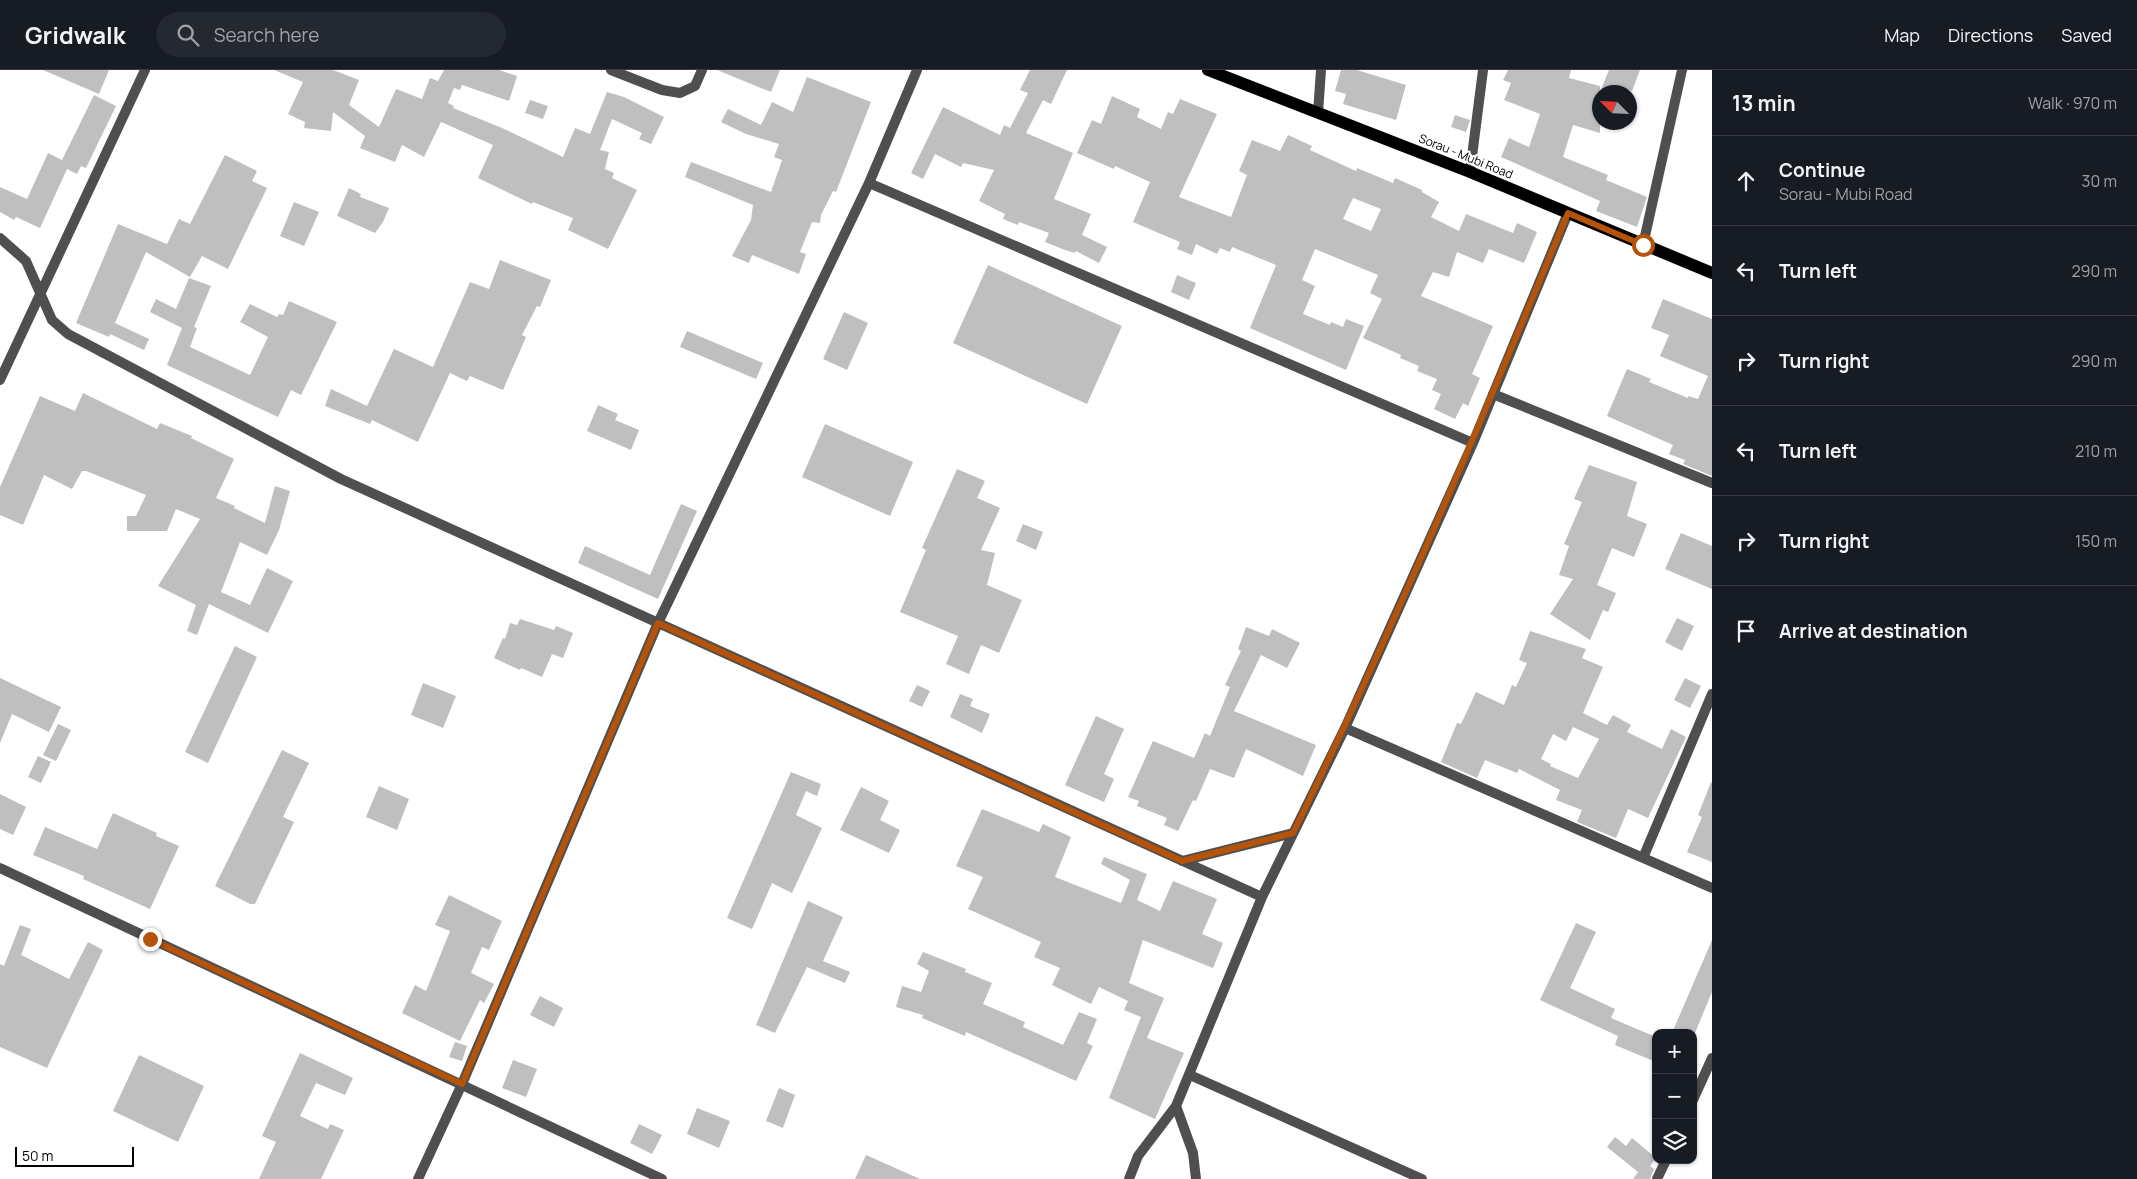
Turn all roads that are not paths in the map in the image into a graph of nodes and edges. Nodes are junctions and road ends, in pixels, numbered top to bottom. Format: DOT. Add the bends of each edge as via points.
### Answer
graph roads {
  1 [pos="145,70"];
  2 [pos="612,70"];
  3 [pos="702,70"];
  4 [pos="917,70"];
  5 [pos="1208,70"];
  6 [pos="1321,70"];
  7 [pos="1483,70"];
  8 [pos="1682,70"];
  9 [pos="1318,113"];
  10 [pos="1470,172"];
  11 [pos="869,183"];
  12 [pos="1568,213"];
  13 [pos="0,238"];
  14 [pos="1643,245"];
  15 [pos="1712,273"];
  16 [pos="40,295"];
  17 [pos="0,380"];
  18 [pos="1493,394"];
  19 [pos="1472,442"];
  20 [pos="1712,483"];
  21 [pos="658,623"];
  22 [pos="1712,694"];
  23 [pos="1345,728"];
  24 [pos="1293,833"];
  25 [pos="1643,858"];
  26 [pos="1182,861"];
  27 [pos="0,868"];
  28 [pos="1712,888"];
  29 [pos="1262,897"];
  30 [pos="1712,1058"];
  31 [pos="1190,1074"];
  32 [pos="462,1084"];
  33 [pos="1697,1091"];
  34 [pos="1176,1106"];
  35 [pos="1664,1164"];
  36 [pos="418,1179"];
  37 [pos="662,1179"];
  38 [pos="1129,1179"];
  39 [pos="1196,1179"];
  40 [pos="1422,1179"];
  41 [pos="1657,1179"];
  1 -- 16 [label="street"];
  2 -- 3 [label="street" via="662,90 680,92 695,86"];
  4 -- 11 [label="street"];
  5 -- 9 [label="main road, Sorau - Mubi Road"];
  6 -- 9 [label="street"];
  7 -- 10 [label="street"];
  8 -- 14 [label="street"];
  9 -- 10 [label="main road, Sorau - Mubi Road"];
  10 -- 12 [label="main road, Sorau - Mubi Road"];
  11 -- 19 [label="street"];
  11 -- 21 [label="street"];
  12 -- 14 [label="main road, Sorau - Mubi Road"];
  12 -- 18 [label="street"];
  13 -- 16 [label="street" via="26,261"];
  14 -- 15 [label="main road, Sorau - Mubi Road"];
  16 -- 17 [label="street"];
  16 -- 21 [label="street" via="52,320 83,343 341,478"];
  18 -- 19 [label="street"];
  18 -- 20 [label="street"];
  19 -- 23 [label="street"];
  21 -- 26 [label="street"];
  21 -- 32 [label="street"];
  22 -- 25 [label="street"];
  23 -- 24 [label="street"];
  23 -- 25 [label="street"];
  24 -- 26 [label="street"];
  24 -- 29 [label="street"];
  25 -- 28 [label="street"];
  26 -- 29 [label="street"];
  27 -- 32 [label="street"];
  29 -- 31 [label="street"];
  30 -- 33 [label="street"];
  31 -- 34 [label="street"];
  31 -- 40 [label="street"];
  32 -- 36 [label="street"];
  32 -- 37 [label="street"];
  34 -- 38 [label="street" via="1138,1156"];
  34 -- 39 [label="street" via="1193,1153"];
  35 -- 41 [label="street"];
}
